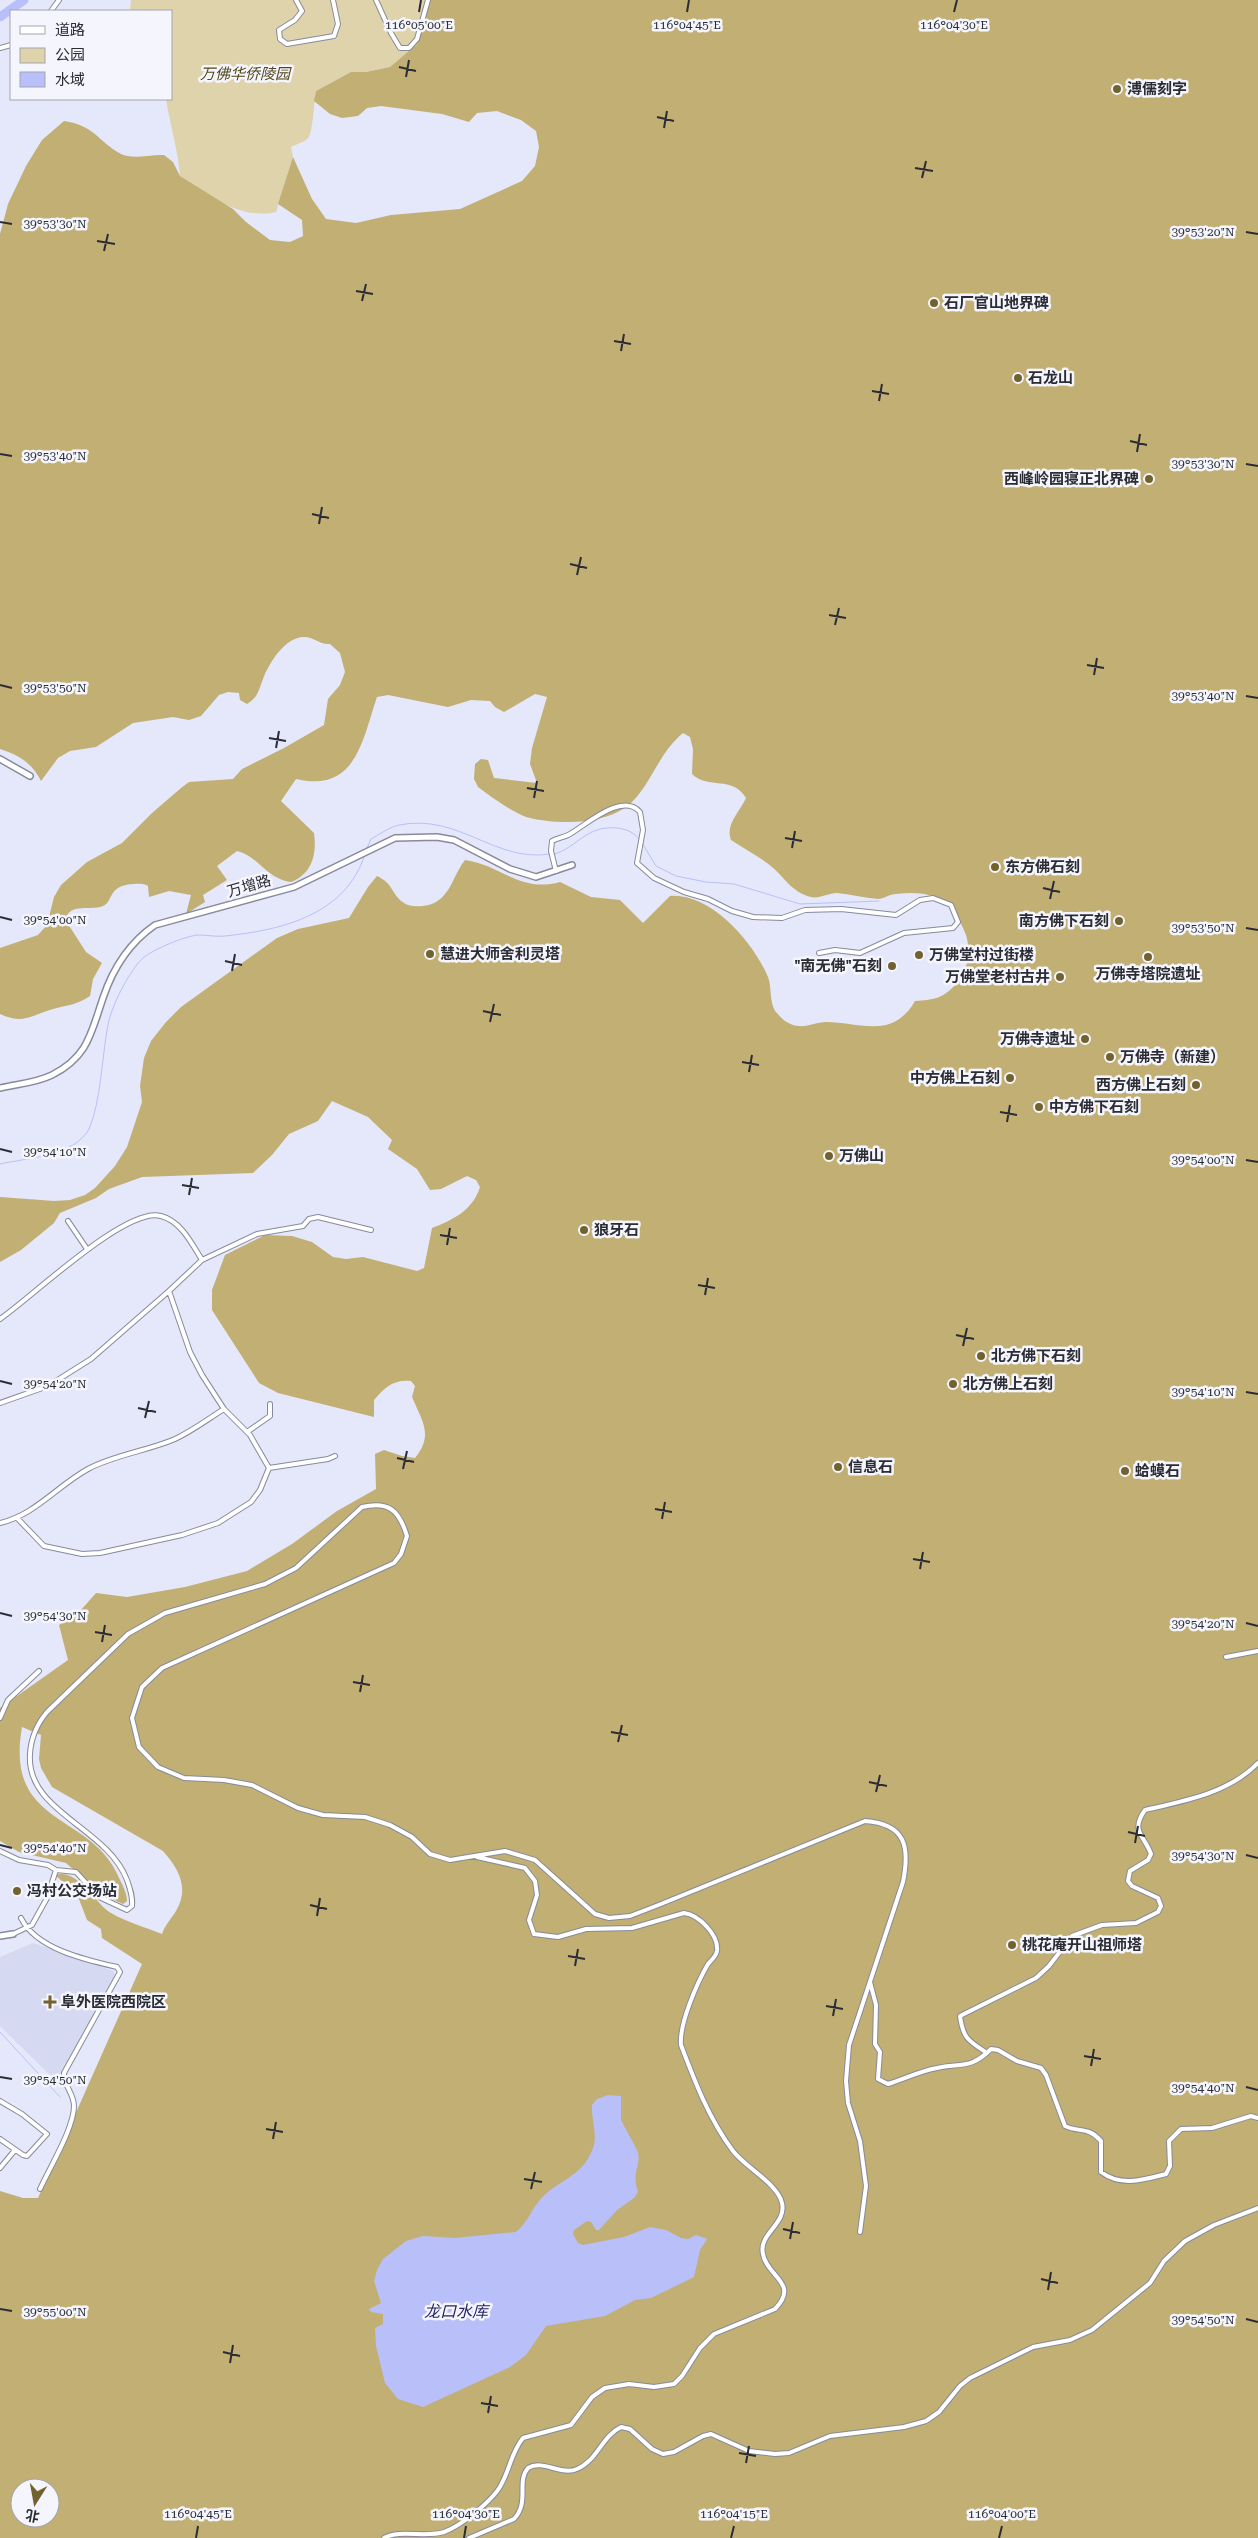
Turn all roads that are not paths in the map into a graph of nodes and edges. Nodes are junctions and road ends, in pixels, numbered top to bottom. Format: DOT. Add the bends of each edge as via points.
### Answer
graph roads {
  1 [pos="296,0"];
  2 [pos="333,0"];
  3 [pos="376,0"];
  4 [pos="428,0"];
  5 [pos="0,759"];
  6 [pos="30,776"];
  7 [pos="572,864"];
  8 [pos="556,871"];
  9 [pos="818,953"];
  10 [pos="0,1088"];
  11 [pos="68,1221"];
  12 [pos="371,1230"];
  13 [pos="87,1249"];
  14 [pos="202,1260"];
  15 [pos="169,1291"];
  16 [pos="0,1319"];
  17 [pos="0,1403"];
  18 [pos="270,1404"];
  19 [pos="224,1409"];
  20 [pos="247,1432"];
  21 [pos="335,1456"];
  22 [pos="269,1468"];
  23 [pos="18,1519"];
  24 [pos="0,1523"];
  25 [pos="1258,1651"];
  26 [pos="1226,1657"];
  27 [pos="39,1671"];
  28 [pos="0,1718"];
  29 [pos="1258,1762"];
  30 [pos="0,1851"];
  31 [pos="475,1857"];
  32 [pos="56,1870"];
  33 [pos="21,1918"];
  34 [pos="28,1928"];
  35 [pos="13,1934"];
  36 [pos="0,1936"];
  37 [pos="870,1980"];
  38 [pos="987,2053"];
  39 [pos="0,2101"];
  40 [pos="1258,2118"];
  41 [pos="0,2138"];
  42 [pos="15,2150"];
  43 [pos="0,2168"];
  44 [pos="40,2189"];
  45 [pos="1258,2208"];
  46 [pos="860,2232"];
  47 [pos="384,2538"];
  48 [pos="469,2538"];
  1 -- 2 [label="street" via="302,11 300,16 279,30 280,39 287,44 334,36 338,24"];
  3 -- 4 [label="street" via="400,48 409,48 417,39"];
  5 -- 6 [label="street"];
  7 -- 8 [label="street, 万增路"];
  8 -- 9 [label="street" via="552,841 568,835 617,805 633,807 640,812 643,824 637,863 654,878 732,911 753,917 782,918 805,910 841,909 896,915 920,900 933,898 951,906 958,922 953,928 904,933 860,953 835,950"];
  8 -- 10 [label="street, 万增路" via="536,876 519,872 454,840 395,838 294,887 156,925 129,946 118,965 83,1052 51,1076"];
  11 -- 13 [label="street"];
  12 -- 14 [label="street" via="318,1217 309,1219 303,1226 257,1234"];
  13 -- 14 [label="street" via="121,1228 155,1215 181,1229"];
  13 -- 16 [label="street"];
  14 -- 15 [label="street"];
  15 -- 17 [label="street" via="69,1375 29,1394"];
  15 -- 19 [label="street" via="190,1352"];
  18 -- 20 [label="street" via="270,1416"];
  19 -- 20 [label="street"];
  19 -- 23 [label="street" via="176,1438 88,1469"];
  20 -- 22 [label="street"];
  21 -- 22 [label="street"];
  22 -- 23 [label="street" via="251,1502 218,1523 182,1536 100,1553 82,1554 44,1546"];
  23 -- 24 [label="street"];
  25 -- 26 [label="street"];
  27 -- 28 [label="street" via="8,1700"];
  29 -- 38 [label="street" via="1239,1780 1190,1800 1145,1810 1139,1818 1138,1832 1151,1854 1148,1860 1130,1871 1128,1880 1132,1886 1158,1898 1161,1906 1158,1912 1136,1922 1102,1925 1072,1936 1036,1978 960,2016 967,2039"];
  30 -- 32 [label="street"];
  31 -- 32 [label="street" via="450,1860 430,1854 412,1837 390,1824 365,1817 323,1816 252,1786 224,1780 184,1778 158,1767 139,1747 132,1718 142,1687 162,1668 394,1562 401,1554 407,1536 397,1514 386,1505 375,1504 362,1507 296,1568 273,1580 165,1613 128,1634 47,1712 37,1725 32,1741 32,1775 48,1800 97,1839 117,1862 133,1897 132,1906 128,1910 99,1897 76,1872"];
  31 -- 37 [label="street" via="505,1851 535,1860 589,1910 609,1918 630,1916 865,1821 882,1823 898,1831 906,1846 906,1865"];
  31 -- 47 [label="street" via="525,1868 535,1881 537,1895 528,1920 534,1934 558,1937 586,1929 632,1928 684,1913 702,1921 713,1936 717,1954 708,1964 686,2016 680,2036 681,2045 718,2129 734,2153 782,2200 782,2216 766,2238 762,2250 785,2293 775,2309 714,2334 674,2384 629,2384 605,2388 592,2397 571,2425 523,2438 513,2452 501,2486 456,2526 431,2536 397,2534"];
  32 -- 34 [label="street" via="47,1898"];
  33 -- 34 [label="street"];
  34 -- 35 [label="street"];
  34 -- 44 [label="street" via="54,1949 117,1967 120,1972 64,2073 74,2100 74,2110 67,2133"];
  35 -- 36 [label="street"];
  37 -- 38 [label="street" via="876,2005 875,2044 880,2052 878,2079 888,2084 936,2068 966,2066 978,2062"];
  37 -- 46 [label="street" via="849,2045 846,2081 848,2103 860,2141 866,2186"];
  38 -- 40 [label="street" via="998,2050 1017,2061 1041,2068 1064,2126 1088,2130 1101,2141 1101,2172 1111,2180 1133,2182 1166,2174 1170,2166 1169,2141 1181,2128 1212,2128 1251,2116"];
  39 -- 42 [label="street" via="47,2134 26,2156"];
  41 -- 42 [label="street"];
  42 -- 43 [label="street"];
  45 -- 48 [label="street" via="1214,2225 1185,2241 1164,2261 1150,2283 1092,2330 1070,2340 1033,2347 970,2378 939,2412 926,2421 904,2427 830,2436 776,2454 749,2451 711,2434 663,2454 652,2450 630,2429 621,2427 578,2469 564,2470 538,2464 528,2468 523,2478 524,2498 514,2519"];
}
